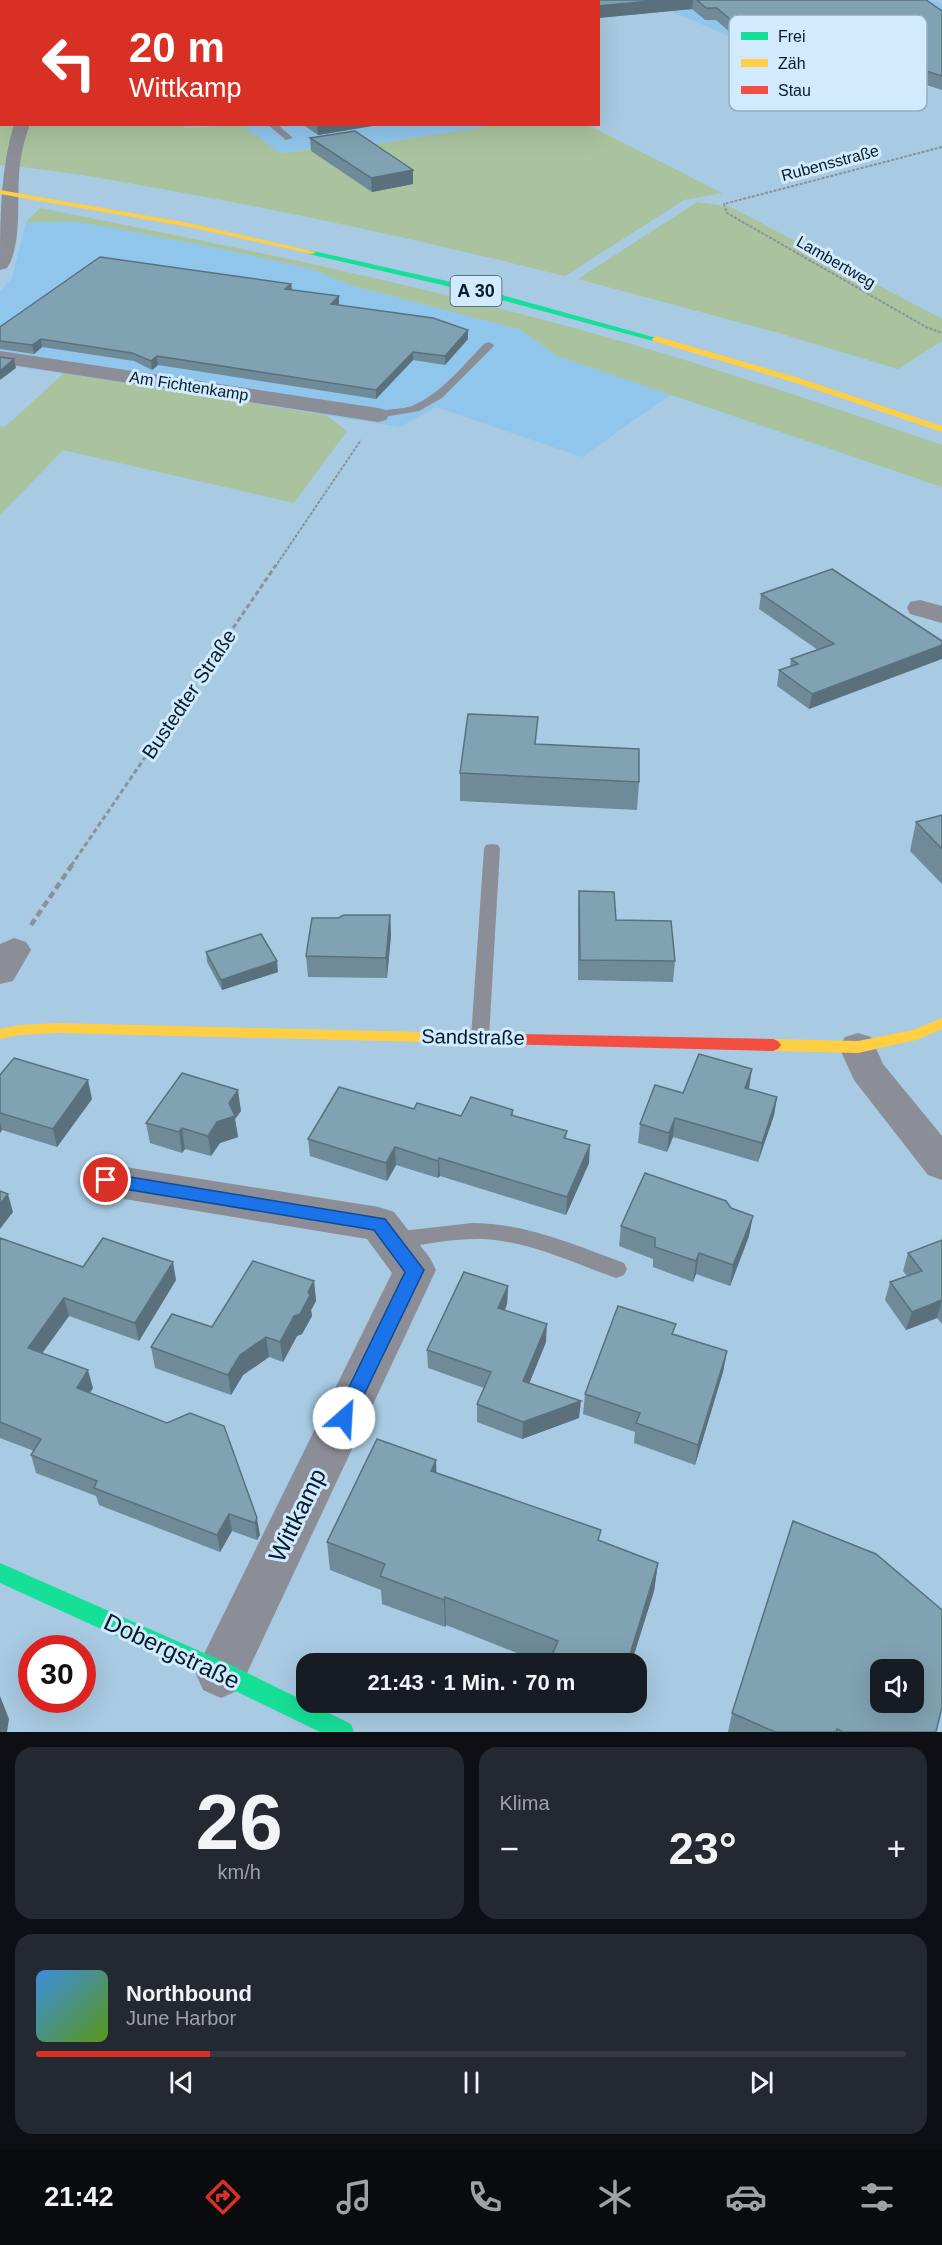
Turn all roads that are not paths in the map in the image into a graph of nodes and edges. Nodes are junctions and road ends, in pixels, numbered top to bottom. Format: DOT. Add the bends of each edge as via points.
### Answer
graph roads {
  1 [pos="21,126"];
  2 [pos="274,126"];
  3 [pos="289,138"];
  4 [pos="0,178"];
  5 [pos="45,186"];
  6 [pos="0,192"];
  7 [pos="0,264"];
  8 [pos="489,345"];
  9 [pos="0,357"];
  10 [pos="378,415"];
  11 [pos="942,429"];
  12 [pos="492,849"];
  13 [pos="942,1023"];
  14 [pos="0,1034"];
  15 [pos="480,1037"];
  16 [pos="858,1047"];
  17 [pos="942,1164"];
  18 [pos="106,1180"];
  19 [pos="392,1242"];
  20 [pos="616,1269"];
  21 [pos="0,1573"];
  22 [pos="221,1672"];
  23 [pos="343,1732"];
  1 -- 7 [label="street" via="11,155 9,228"];
  2 -- 3 [label="lane"];
  4 -- 5 [label="main road"];
  6 -- 11 [label="main road, A 30" via="228,233 514,300 750,366"];
  8 -- 10 [label="lane" via="438,396 415,409"];
  9 -- 10 [label="street, Am Fichtenkamp"];
  12 -- 15 [label="lane"];
  13 -- 16 [label="main road, Sandstraße" via="916,1035"];
  14 -- 15 [label="main road, Sandstraße" via="58,1028"];
  15 -- 16 [label="main road, Sandstraße"];
  16 -- 17 [label="street" via="867,1070"];
  18 -- 19 [label="street, Wittkamp" via="379,1224"];
  19 -- 20 [label="lane" via="435,1233 485,1231 536,1240"];
  19 -- 22 [label="street, Wittkamp" via="415,1270"];
  21 -- 22 [label="main road, Dobergstraße"];
  22 -- 23 [label="main road, Dobergstraße"];
}
